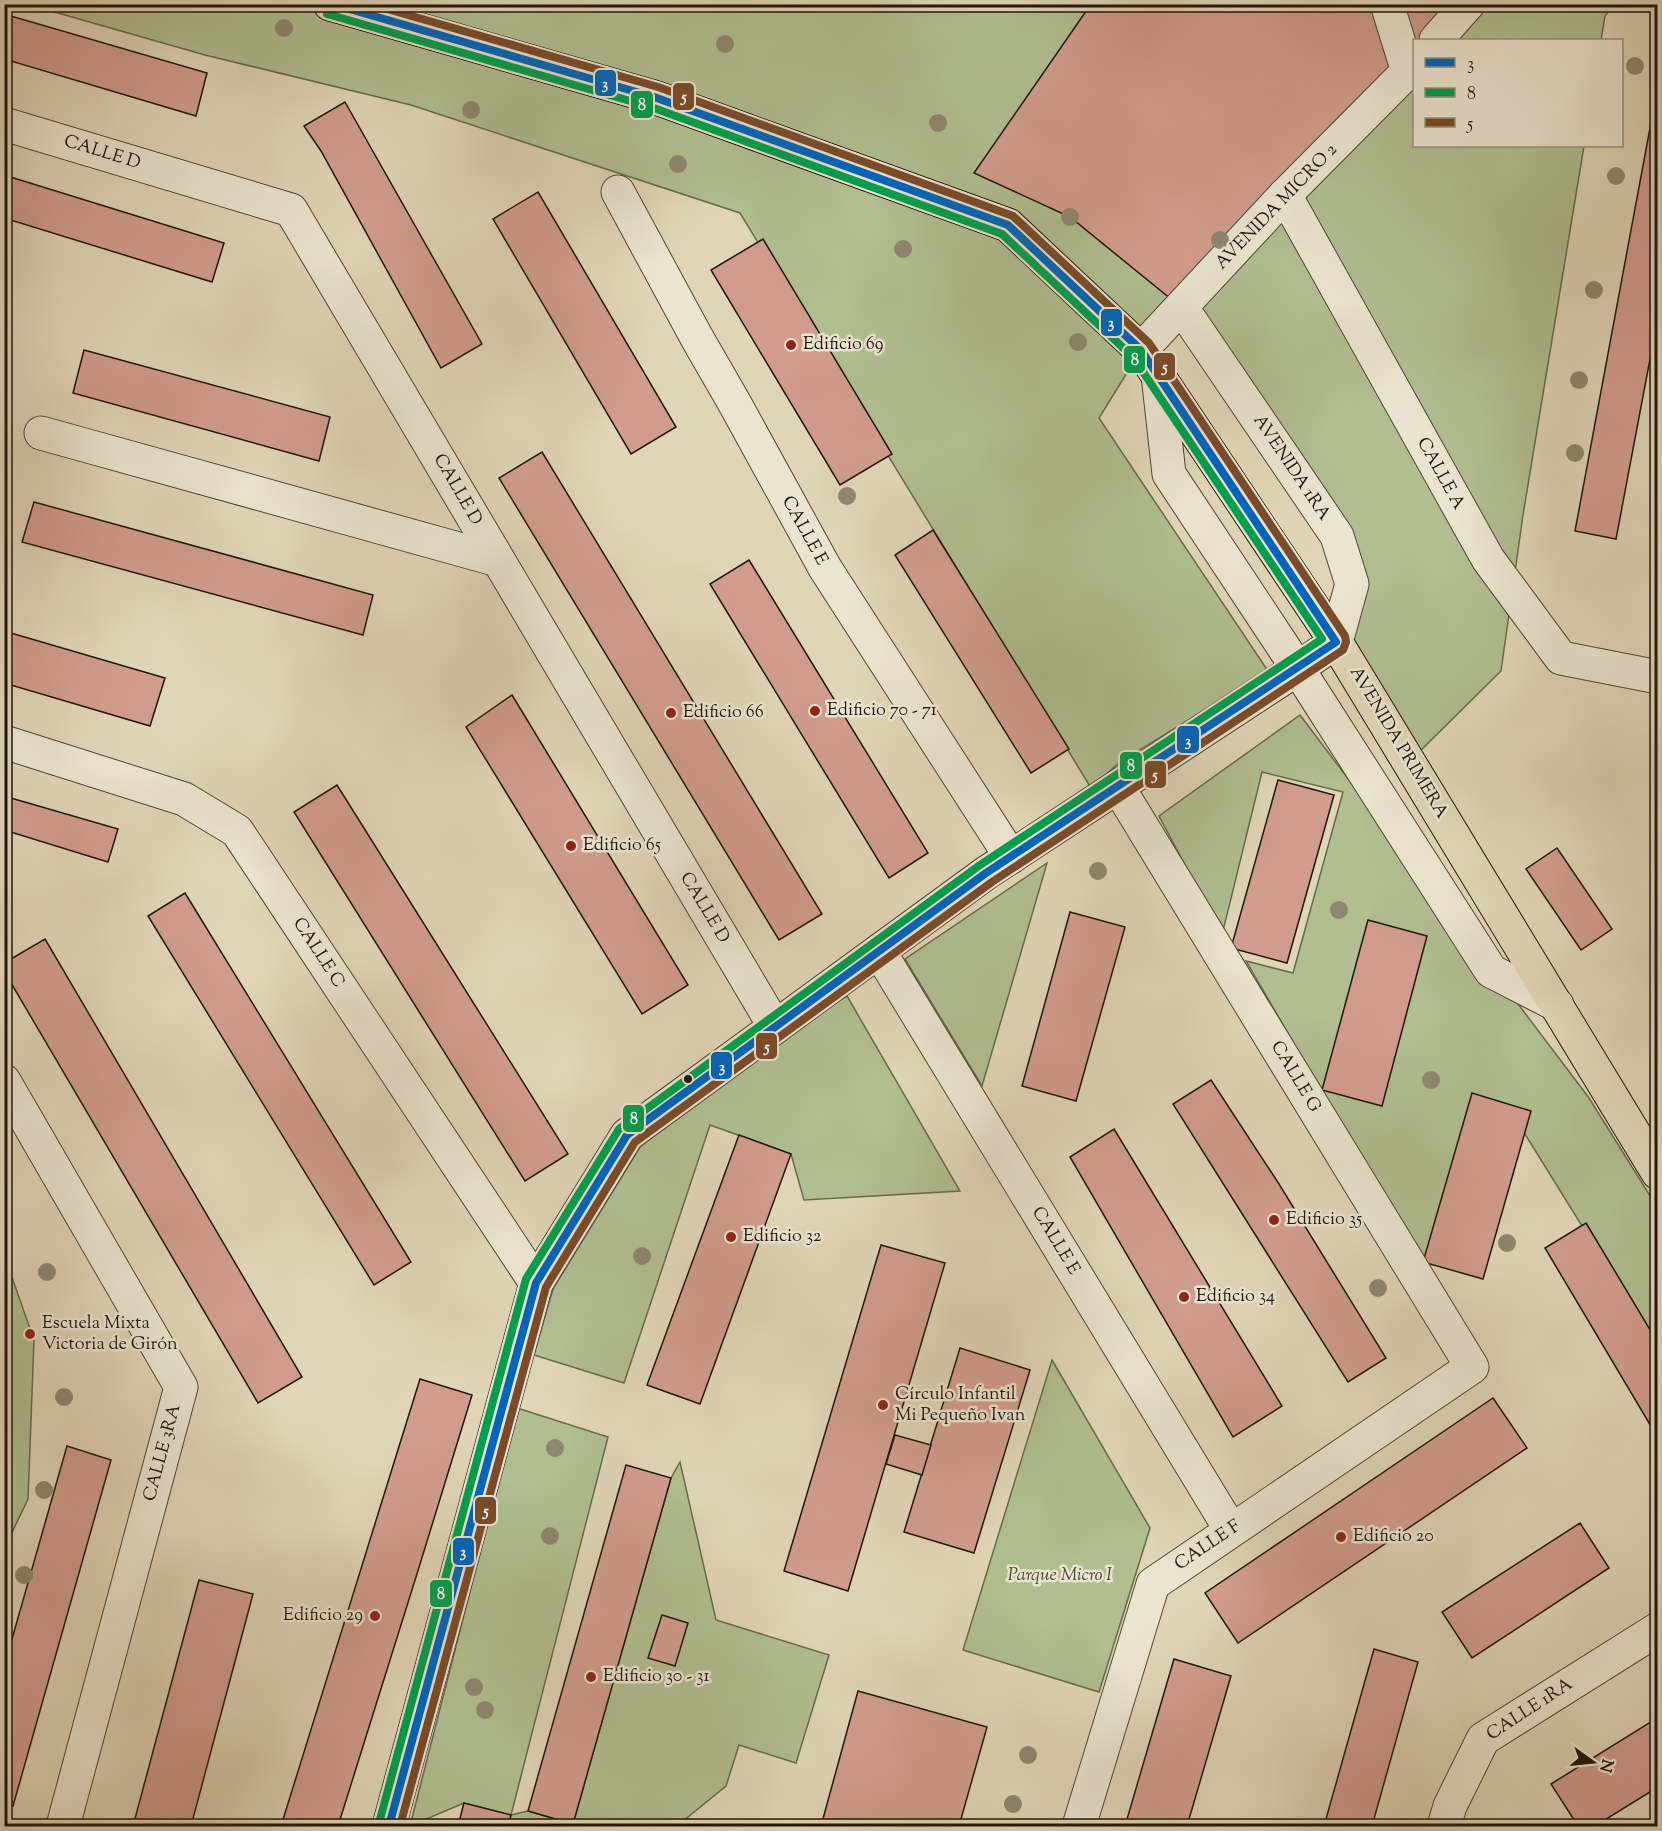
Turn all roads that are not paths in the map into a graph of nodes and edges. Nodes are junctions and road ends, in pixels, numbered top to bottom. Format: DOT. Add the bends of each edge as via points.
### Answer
graph roads {
  1 [pos="330,4"];
  2 [pos="1387,4"];
  3 [pos="1468,4"];
  4 [pos="1437,39"];
  5 [pos="1411,69"];
  6 [pos="4,124"];
  7 [pos="618,192"];
  8 [pos="1286,195"];
  9 [pos="1182,308"];
  10 [pos="1149,362"];
  11 [pos="41,433"];
  12 [pos="498,561"];
  13 [pos="1336,642"];
  14 [pos="1298,669"];
  15 [pos="1658,677"];
  16 [pos="4,742"];
  17 [pos="1118,787"];
  18 [pos="1011,857"];
  19 [pos="879,951"];
  20 [pos="1557,1005"];
  21 [pos="774,1027"];
  22 [pos="4,1081"];
  23 [pos="1658,1173"];
  24 [pos="536,1283"];
  25 [pos="1472,1367"];
  26 [pos="1232,1530"];
  27 [pos="1658,1629"];
  28 [pos="63,1827"];
  29 [pos="388,1827"];
  30 [pos="1079,1827"];
  31 [pos="1444,1827"];
  1 -- 10 [label="main road, AVENIDA PRIMERA" via="654,97 1008,225"];
  2 -- 5 [label="street"];
  3 -- 4 [label="street"];
  5 -- 8 [label="street, AVENIDA MICRO 2"];
  6 -- 12 [label="street, CALLE D" via="291,210"];
  7 -- 18 [label="street, CALLE E" via="825,568"];
  8 -- 9 [label="street, AVENIDA MICRO 2"];
  8 -- 15 [label="street, CALLE A" via="1488,560 1560,658"];
  9 -- 10 [label="street, AVENIDA MICRO 2"];
  9 -- 13 [label="street, AVENIDA 1RA" via="1337,536 1352,584"];
  10 -- 13 [label="main road, AVENIDA PRIMERA"];
  10 -- 14 [label="street" via="1169,474"];
  11 -- 12 [label="street"];
  12 -- 21 [label="street, CALLE D"];
  13 -- 14 [label="street"];
  13 -- 20 [label="main road, AVENIDA PRIMERA"];
  14 -- 17 [label="street"];
  14 -- 20 [label="street" via="1491,970"];
  16 -- 24 [label="street, CALLE C" via="184,799 237,831"];
  17 -- 18 [label="street"];
  17 -- 25 [label="street, CALLE G"];
  18 -- 19 [label="street"];
  19 -- 21 [label="street"];
  19 -- 26 [label="street, CALLE E"];
  20 -- 23 [label="main road, AVENIDA PRIMERA"];
  21 -- 24 [label="street" via="627,1135"];
  22 -- 28 [label="street, CALLE 3RA" via="181,1387"];
  24 -- 29 [label="street"];
  25 -- 26 [label="street, CALLE F"];
  26 -- 30 [label="street, CALLE F" via="1153,1584"];
  27 -- 31 [label="street, CALLE 1RA" via="1483,1739 1450,1806"];
}
